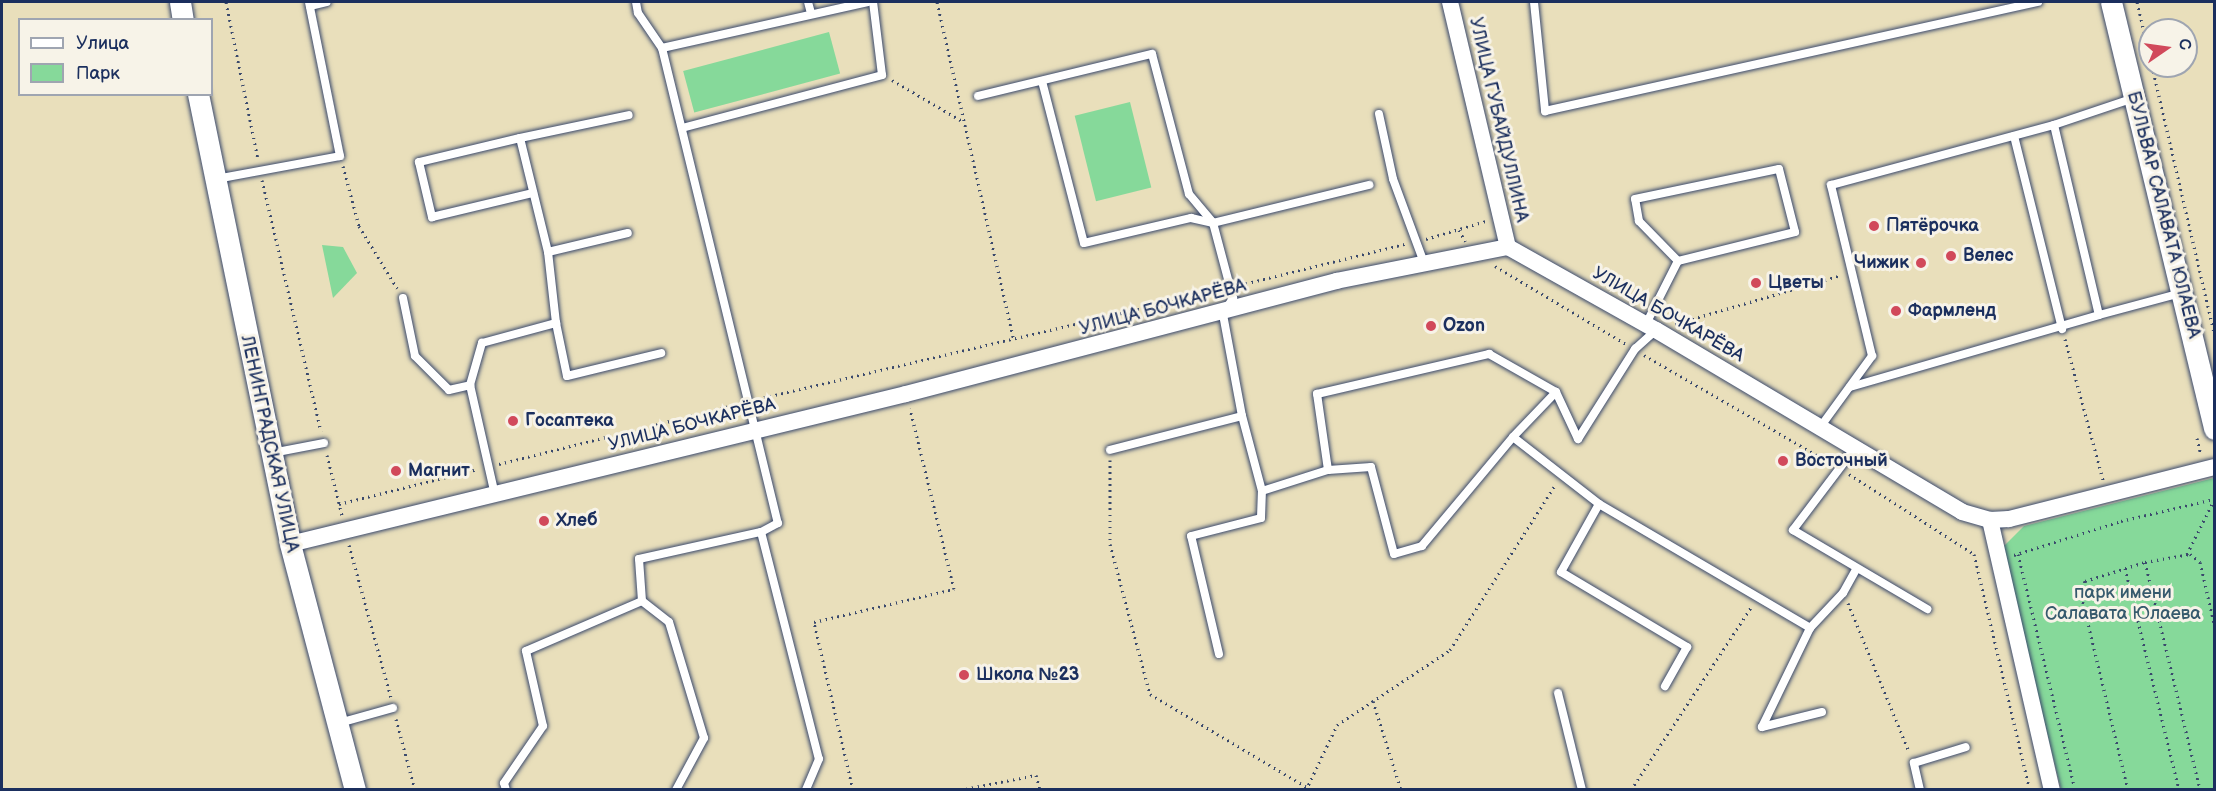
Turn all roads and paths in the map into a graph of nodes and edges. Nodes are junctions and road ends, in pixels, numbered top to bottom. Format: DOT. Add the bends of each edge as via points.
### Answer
graph roads {
  1 [pos="180,2"];
  2 [pos="226,2"];
  3 [pos="327,2"];
  4 [pos="636,2"];
  5 [pos="808,2"];
  6 [pos="868,2"];
  7 [pos="873,2"];
  8 [pos="937,2"];
  9 [pos="1450,2"];
  10 [pos="1534,2"];
  11 [pos="2038,2"];
  12 [pos="2111,2"];
  13 [pos="2137,2"];
  14 [pos="310,4"];
  15 [pos="811,13"];
  16 [pos="183,18"];
  17 [pos="2141,18"];
  18 [pos="662,48"];
  19 [pos="882,75"];
  20 [pos="2155,78"];
  21 [pos="1042,81"];
  22 [pos="198,96"];
  23 [pos="978,96"];
  24 [pos="2135,98"];
  25 [pos="1379,114"];
  26 [pos="629,115"];
  27 [pos="964,122"];
  28 [pos="2054,125"];
  29 [pos="682,128"];
  30 [pos="2014,136"];
  31 [pos="520,138"];
  32 [pos="340,156"];
  33 [pos="261,173"];
  34 [pos="215,179"];
  35 [pos="1369,185"];
  36 [pos="533,193"];
  37 [pos="1213,224"];
  38 [pos="1459,230"];
  39 [pos="628,233"];
  40 [pos="1419,241"];
  41 [pos="1508,247"];
  42 [pos="548,252"];
  43 [pos="1678,261"];
  44 [pos="1424,263"];
  45 [pos="1852,272"];
  46 [pos="1232,287"];
  47 [pos="2183,293"];
  48 [pos="403,298"];
  49 [pos="1223,314"];
  50 [pos="2099,315"];
  51 [pos="556,323"];
  52 [pos="1651,327"];
  53 [pos="2062,328"];
  54 [pos="2214,333"];
  55 [pos="1014,340"];
  56 [pos="661,353"];
  57 [pos="470,385"];
  58 [pos="1850,387"];
  59 [pos="1556,393"];
  60 [pos="906,394"];
  61 [pos="749,401"];
  62 [pos="1242,416"];
  63 [pos="1821,426"];
  64 [pos="755,429"];
  65 [pos="2214,429"];
  66 [pos="1513,437"];
  67 [pos="324,443"];
  68 [pos="1855,448"];
  69 [pos="1110,450"];
  70 [pos="270,454"];
  71 [pos="488,466"];
  72 [pos="2214,467"];
  73 [pos="1328,470"];
  74 [pos="1563,473"];
  75 [pos="1262,491"];
  76 [pos="495,495"];
  77 [pos="2108,496"];
  78 [pos="2214,500"];
  79 [pos="339,504"];
  80 [pos="1599,504"];
  81 [pos="1990,520"];
  82 [pos="345,530"];
  83 [pos="761,532"];
  84 [pos="290,544"];
  85 [pos="2187,554"];
  86 [pos="2145,562"];
  87 [pos="2125,568"];
  88 [pos="1856,570"];
  89 [pos="1844,593"];
  90 [pos="1758,597"];
  91 [pos="642,601"];
  92 [pos="1927,609"];
  93 [pos="2214,623"];
  94 [pos="1810,628"];
  95 [pos="1219,654"];
  96 [pos="1665,686"];
  97 [pos="1558,693"];
  98 [pos="1373,701"];
  99 [pos="393,708"];
  100 [pos="1822,712"];
  101 [pos="337,724"];
  102 [pos="1966,747"];
  103 [pos="1914,763"];
  104 [pos="355,789"];
  105 [pos="415,789"];
  106 [pos="506,789"];
  107 [pos="676,789"];
  108 [pos="806,789"];
  109 [pos="853,789"];
  110 [pos="960,789"];
  111 [pos="1040,789"];
  112 [pos="1309,789"];
  113 [pos="1401,789"];
  114 [pos="1582,789"];
  115 [pos="1631,789"];
  116 [pos="1920,789"];
  117 [pos="2052,789"];
  118 [pos="2075,789"];
  119 [pos="2128,789"];
  120 [pos="2179,789"];
  121 [pos="2200,789"];
  1 -- 16 [label="street"];
  2 -- 33 [label="path"];
  3 -- 14 [label="lane"];
  4 -- 18 [label="lane" via="638,13"];
  5 -- 15 [label="lane"];
  6 -- 15 [label="lane"];
  7 -- 19 [label="lane"];
  8 -- 27 [label="path"];
  9 -- 41 [label="street, УЛИЦА ГУБАЙДУЛЛИНА"];
  10 -- 11 [label="lane" via="1545,111"];
  12 -- 24 [label="street, БУЛЬВАР САЛАВАТА ЮЛАЕВА"];
  13 -- 17 [label="path"];
  14 -- 32 [label="lane"];
  15 -- 18 [label="lane"];
  18 -- 29 [label="lane"];
  19 -- 27 [label="path"];
  19 -- 29 [label="lane"];
  20 -- 54 [label="path"];
  21 -- 23 [label="lane"];
  21 -- 37 [label="lane" via="1152,54 1189,194"];
  21 -- 37 [label="lane" via="1084,243 1191,218"];
  22 -- 34 [label="street, ЛЕНИНГРАДСКАЯ УЛИЦА"];
  24 -- 28 [label="lane"];
  24 -- 47 [label="street, БУЛЬВАР САЛАВАТА ЮЛАЕВА"];
  25 -- 40 [label="lane" via="1393,179"];
  26 -- 31 [label="lane"];
  27 -- 55 [label="path"];
  28 -- 30 [label="lane"];
  28 -- 50 [label="lane"];
  29 -- 61 [label="lane"];
  30 -- 45 [label="lane" via="1831,185"];
  30 -- 53 [label="lane"];
  31 -- 36 [label="lane"];
  31 -- 36 [label="lane" via="419,162 432,217"];
  32 -- 33 [label="lane"];
  32 -- 48 [label="path" via="359,226"];
  33 -- 34 [label="lane"];
  33 -- 67 [label="path"];
  34 -- 70 [label="street, ЛЕНИНГРАДСКАЯ УЛИЦА"];
  35 -- 37 [label="lane"];
  36 -- 42 [label="lane"];
  37 -- 46 [label="lane"];
  38 -- 40 [label="path"];
  39 -- 42 [label="lane"];
  40 -- 44 [label="lane"];
  40 -- 46 [label="path"];
  41 -- 44 [label="street, УЛИЦА БОЧКАРЁВА"];
  41 -- 52 [label="street, УЛИЦА БОЧКАРЁВА"];
  42 -- 51 [label="lane"];
  43 -- 43 [label="lane" via="1639,221 1635,199 1779,169 1795,232"];
  43 -- 52 [label="lane"];
  44 -- 49 [label="street, УЛИЦА БОЧКАРЁВА" via="1336,281"];
  45 -- 52 [label="path"];
  45 -- 58 [label="lane" via="1872,356"];
  46 -- 49 [label="lane" via="1233,298"];
  46 -- 55 [label="path"];
  47 -- 50 [label="lane"];
  47 -- 65 [label="street, БУЛЬВАР САЛАВАТА ЮЛАЕВА" via="2203,365"];
  48 -- 57 [label="lane" via="415,356 449,390"];
  49 -- 60 [label="street, УЛИЦА БОЧКАРЁВА"];
  49 -- 62 [label="lane"];
  50 -- 53 [label="lane"];
  51 -- 56 [label="lane" via="567,376"];
  51 -- 57 [label="lane" via="482,343"];
  52 -- 59 [label="lane" via="1578,439"];
  52 -- 63 [label="street, УЛИЦА БОЧКАРЁВА"];
  53 -- 58 [label="lane"];
  53 -- 77 [label="path"];
  55 -- 61 [label="path"];
  57 -- 71 [label="lane"];
  58 -- 63 [label="lane"];
  59 -- 66 [label="lane"];
  59 -- 73 [label="lane" via="1489,354 1317,393"];
  60 -- 64 [label="street, УЛИЦА БОЧКАРЁВА"];
  60 -- 109 [label="path" via="954,590 814,622"];
  61 -- 64 [label="lane"];
  61 -- 71 [label="path"];
  62 -- 69 [label="lane"];
  62 -- 75 [label="lane"];
  63 -- 68 [label="street, УЛИЦА БОЧКАРЁВА"];
  64 -- 76 [label="street, УЛИЦА БОЧКАРЁВА"];
  64 -- 83 [label="lane" via="778,523"];
  66 -- 73 [label="lane" via="1422,546 1394,554 1371,467"];
  66 -- 74 [label="lane"];
  67 -- 70 [label="lane"];
  67 -- 79 [label="path"];
  68 -- 81 [label="street, УЛИЦА БОЧКАРЁВА" via="1962,512"];
  68 -- 88 [label="lane" via="1793,530"];
  69 -- 112 [label="path" via="1110,544 1150,694"];
  70 -- 84 [label="street, ЛЕНИНГРАДСКАЯ УЛИЦА"];
  71 -- 76 [label="lane"];
  71 -- 79 [label="path"];
  72 -- 77 [label="street"];
  73 -- 75 [label="lane"];
  74 -- 80 [label="lane"];
  74 -- 98 [label="path" via="1450,650"];
  75 -- 95 [label="lane" via="1261,518 1191,536"];
  76 -- 82 [label="street, УЛИЦА БОЧКАРЁВА"];
  77 -- 81 [label="street"];
  78 -- 85 [label="path"];
  78 -- 118 [label="path" via="2121,521 2018,554"];
  79 -- 82 [label="path"];
  80 -- 90 [label="lane"];
  80 -- 96 [label="lane" via="1561,572 1687,647"];
  81 -- 117 [label="street"];
  82 -- 84 [label="street, УЛИЦА БОЧКАРЁВА"];
  82 -- 99 [label="path"];
  83 -- 91 [label="lane" via="639,559"];
  83 -- 108 [label="lane" via="819,759"];
  84 -- 101 [label="street, ЛЕНИНГРАДСКАЯ УЛИЦА"];
  85 -- 86 [label="path"];
  85 -- 93 [label="path" via="2200,562"];
  86 -- 87 [label="path"];
  86 -- 121 [label="path"];
  87 -- 119 [label="path" via="2085,581 2081,594"];
  87 -- 120 [label="path"];
  88 -- 89 [label="lane"];
  88 -- 92 [label="lane"];
  89 -- 94 [label="lane"];
  89 -- 103 [label="path"];
  90 -- 94 [label="lane"];
  90 -- 115 [label="path"];
  91 -- 106 [label="lane" via="526,651 543,726 504,783"];
  91 -- 107 [label="lane" via="669,622 704,738"];
  94 -- 100 [label="lane" via="1762,727"];
  97 -- 114 [label="lane"];
  98 -- 112 [label="path" via="1337,725"];
  98 -- 113 [label="path"];
  99 -- 101 [label="lane"];
  99 -- 105 [label="path"];
  101 -- 104 [label="street, ЛЕНИНГРАДСКАЯ УЛИЦА"];
  102 -- 103 [label="lane"];
  103 -- 116 [label="lane"];
  110 -- 111 [label="path" via="1036,775"];
}
